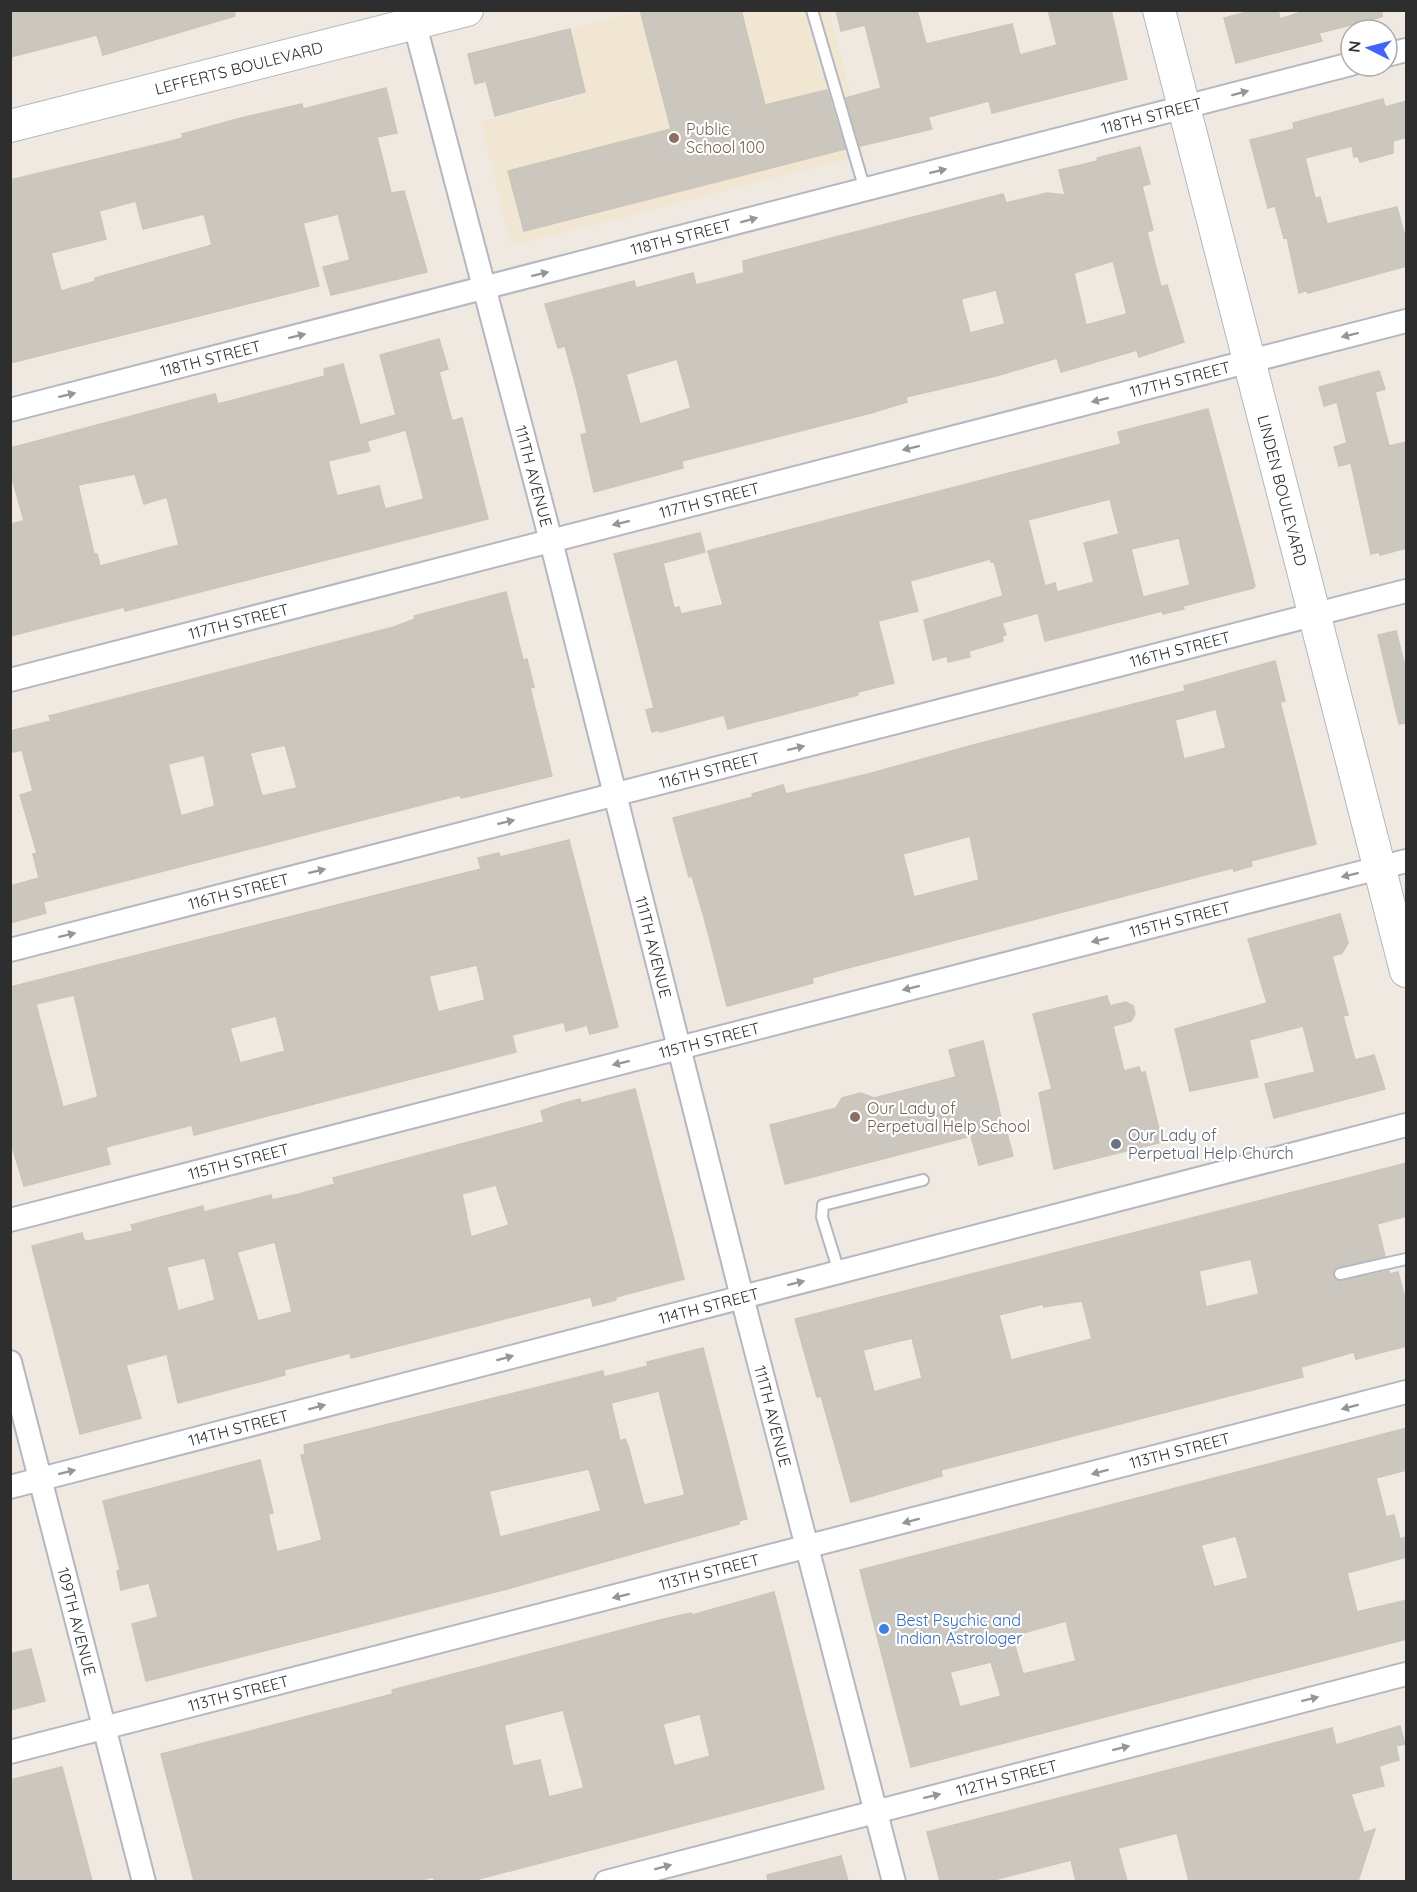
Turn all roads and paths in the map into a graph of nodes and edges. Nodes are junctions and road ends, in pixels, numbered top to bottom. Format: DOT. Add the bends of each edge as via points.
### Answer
graph roads {
  1 [pos="467,10"];
  2 [pos="812,10"];
  3 [pos="1159,10"];
  4 [pos="413,17"];
  5 [pos="1339,67"];
  6 [pos="1184,107"];
  7 [pos="10,126"];
  8 [pos="865,190"];
  9 [pos="483,288"];
  10 [pos="1407,321"];
  11 [pos="1249,361"];
  12 [pos="10,410"];
  13 [pos="551,541"];
  14 [pos="1407,591"];
  15 [pos="1314,614"];
  16 [pos="10,680"];
  17 [pos="615,794"];
  18 [pos="1393,864"];
  19 [pos="10,950"];
  20 [pos="1407,971"];
  21 [pos="680,1048"];
  22 [pos="1407,1125"];
  23 [pos="923,1180"];
  24 [pos="10,1220"];
  25 [pos="1407,1259"];
  26 [pos="839,1272"];
  27 [pos="1340,1274"];
  28 [pos="742,1296"];
  29 [pos="10,1362"];
  30 [pos="1407,1392"];
  31 [pos="40,1479"];
  32 [pos="10,1487"];
  33 [pos="808,1548"];
  34 [pos="1407,1674"];
  35 [pos="106,1728"];
  36 [pos="10,1752"];
  37 [pos="876,1811"];
  38 [pos="144,1881"];
  39 [pos="606,1881"];
  40 [pos="894,1881"];
  1 -- 4 [label="main road, LEFFERTS BOULEVARD"];
  2 -- 8 [label="lane"];
  3 -- 6 [label="main road, LINDEN BOULEVARD"];
  4 -- 7 [label="main road, LEFFERTS BOULEVARD"];
  4 -- 9 [label="street, 111TH AVENUE"];
  6 -- 5 [label="street, 118TH STREET, one-way"];
  8 -- 6 [label="street, 118TH STREET, one-way"];
  6 -- 11 [label="main road, LINDEN BOULEVARD"];
  9 -- 8 [label="street, 118TH STREET, one-way"];
  12 -- 9 [label="street, 118TH STREET, one-way"];
  9 -- 13 [label="street, 111TH AVENUE"];
  10 -- 11 [label="street, 117TH STREET, one-way"];
  11 -- 13 [label="street, 117TH STREET, one-way"];
  11 -- 15 [label="main road, LINDEN BOULEVARD"];
  13 -- 16 [label="street, 117TH STREET"];
  13 -- 17 [label="street, 111TH AVENUE"];
  14 -- 15 [label="street, 116TH STREET"];
  17 -- 15 [label="street, 116TH STREET, one-way"];
  15 -- 18 [label="main road, LINDEN BOULEVARD"];
  19 -- 17 [label="street, 116TH STREET, one-way"];
  17 -- 21 [label="street, 111TH AVENUE"];
  18 -- 20 [label="main road, LINDEN BOULEVARD"];
  18 -- 21 [label="street, 115TH STREET, one-way"];
  21 -- 24 [label="street, 115TH STREET, one-way"];
  21 -- 28 [label="street, 111TH AVENUE"];
  22 -- 26 [label="street, 114TH STREET"];
  23 -- 26 [label="lane" via="823,1205 822,1217"];
  25 -- 27 [label="lane"];
  28 -- 26 [label="street, 114TH STREET, one-way"];
  31 -- 28 [label="street, 114TH STREET, one-way"];
  28 -- 33 [label="street, 111TH AVENUE"];
  29 -- 31 [label="street, 109TH AVENUE"];
  30 -- 33 [label="street, 113TH STREET, one-way"];
  31 -- 32 [label="street, 114TH STREET"];
  31 -- 35 [label="street, 109TH AVENUE"];
  33 -- 35 [label="street, 113TH STREET, one-way"];
  33 -- 37 [label="street, 111TH AVENUE"];
  37 -- 34 [label="street, 112TH STREET, one-way"];
  35 -- 36 [label="street, 113TH STREET"];
  35 -- 38 [label="street, 109TH AVENUE"];
  39 -- 37 [label="street, 112TH STREET, one-way"];
  37 -- 40 [label="street, 111TH AVENUE"];
}
